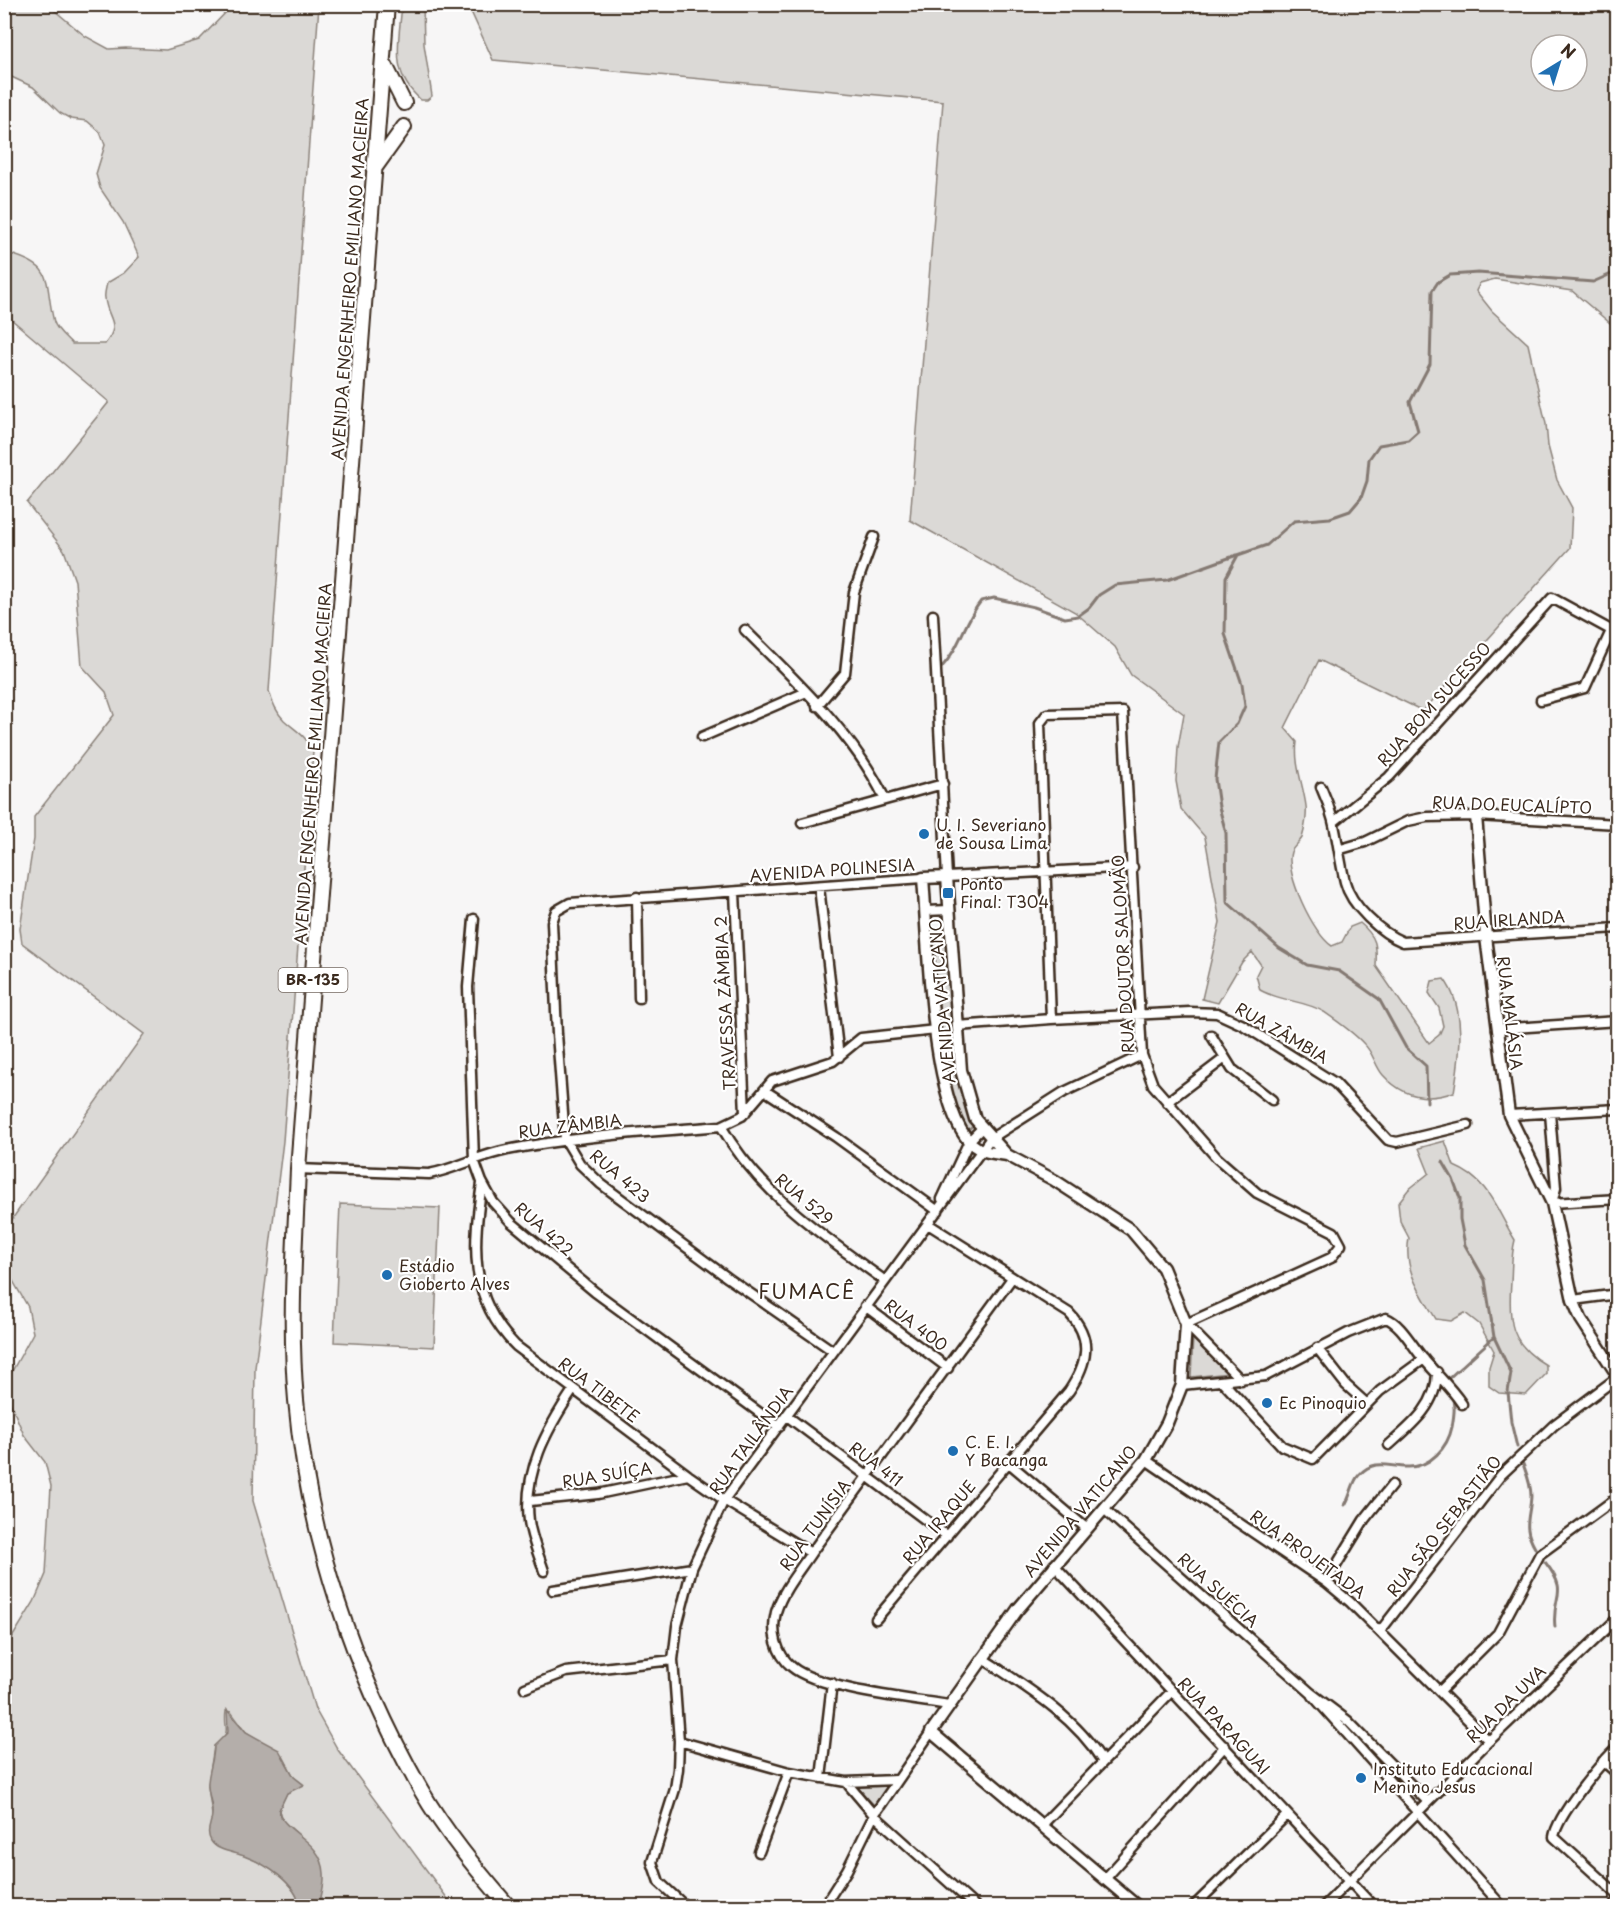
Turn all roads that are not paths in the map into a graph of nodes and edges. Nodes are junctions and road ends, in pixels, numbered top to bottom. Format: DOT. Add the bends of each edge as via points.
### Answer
graph roads {
  1 [pos="387,4"];
  2 [pos="382,60"];
  3 [pos="404,103"];
  4 [pos="404,128"];
  5 [pos="375,167"];
  6 [pos="874,537"];
  7 [pos="933,615"];
  8 [pos="745,630"];
  9 [pos="1614,633"];
  10 [pos="804,693"];
  11 [pos="1541,700"];
  12 [pos="817,706"];
  13 [pos="702,737"];
  14 [pos="944,784"];
  15 [pos="1321,787"];
  16 [pos="885,799"];
  17 [pos="1476,816"];
  18 [pos="1335,821"];
  19 [pos="802,823"];
  20 [pos="1617,824"];
  21 [pos="1341,849"];
  22 [pos="1133,867"];
  23 [pos="1043,872"];
  24 [pos="947,877"];
  25 [pos="923,878"];
  26 [pos="819,887"];
  27 [pos="735,892"];
  28 [pos="637,897"];
  29 [pos="570,903"];
  30 [pos="949,910"];
  31 [pos="926,911"];
  32 [pos="474,919"];
  33 [pos="1617,928"];
  34 [pos="1486,937"];
  35 [pos="639,998"];
  36 [pos="1140,1016"];
  37 [pos="1051,1019"];
  38 [pos="1617,1021"];
  39 [pos="957,1026"];
  40 [pos="1497,1029"];
  41 [pos="936,1030"];
  42 [pos="1211,1035"];
  43 [pos="1142,1055"];
  44 [pos="838,1057"];
  45 [pos="1225,1058"];
  46 [pos="764,1090"];
  47 [pos="1272,1100"];
  48 [pos="1167,1102"];
  49 [pos="1617,1109"];
  50 [pos="745,1113"];
  51 [pos="1550,1113"];
  52 [pos="1509,1115"];
  53 [pos="1468,1125"];
  54 [pos="721,1126"];
  55 [pos="981,1129"];
  56 [pos="565,1139"];
  57 [pos="990,1139"];
  58 [pos="969,1141"];
  59 [pos="982,1151"];
  60 [pos="1007,1155"];
  61 [pos="474,1160"];
  62 [pos="298,1169"];
  63 [pos="482,1182"];
  64 [pos="1617,1199"];
  65 [pos="1552,1203"];
  66 [pos="938,1211"];
  67 [pos="928,1224"];
  68 [pos="1012,1278"];
  69 [pos="884,1280"];
  70 [pos="1617,1294"];
  71 [pos="1573,1300"];
  72 [pos="865,1306"];
  73 [pos="1186,1324"];
  74 [pos="1317,1348"];
  75 [pos="833,1351"];
  76 [pos="1424,1359"];
  77 [pos="948,1368"];
  78 [pos="1437,1372"];
  79 [pos="1617,1376"];
  80 [pos="1241,1380"];
  81 [pos="1222,1381"];
  82 [pos="1182,1385"];
  83 [pos="573,1390"];
  84 [pos="1367,1404"];
  85 [pos="1462,1404"];
  86 [pos="787,1416"];
  87 [pos="779,1427"];
  88 [pos="1389,1445"];
  89 [pos="1146,1460"];
  90 [pos="1008,1463"];
  91 [pos="688,1475"];
  92 [pos="868,1476"];
  93 [pos="1392,1485"];
  94 [pos="1617,1497"];
  95 [pos="724,1500"];
  96 [pos="530,1501"];
  97 [pos="1104,1509"];
  98 [pos="1086,1528"];
  99 [pos="947,1536"];
  100 [pos="811,1553"];
  101 [pos="1054,1565"];
  102 [pos="692,1568"];
  103 [pos="544,1571"];
  104 [pos="1326,1582"];
  105 [pos="553,1590"];
  106 [pos="1617,1618"];
  107 [pos="876,1619"];
  108 [pos="1381,1630"];
  109 [pos="981,1658"];
  110 [pos="673,1660"];
  111 [pos="832,1683"];
  112 [pos="525,1688"];
  113 [pos="1172,1691"];
  114 [pos="1440,1691"];
  115 [pos="1311,1694"];
  116 [pos="948,1706"];
  117 [pos="931,1732"];
  118 [pos="679,1741"];
  119 [pos="1489,1741"];
  120 [pos="1225,1746"];
  121 [pos="1617,1747"];
  122 [pos="1603,1761"];
  123 [pos="1104,1762"];
  124 [pos="789,1772"];
  125 [pos="1617,1774"];
  126 [pos="821,1778"];
  127 [pos="896,1780"];
  128 [pos="846,1782"];
  129 [pos="1428,1802"];
  130 [pos="1417,1814"];
  131 [pos="874,1815"];
  132 [pos="1286,1816"];
  133 [pos="1041,1825"];
  134 [pos="759,1852"];
  135 [pos="1105,1880"];
  136 [pos="1349,1881"];
  137 [pos="1617,1895"];
  138 [pos="826,1903"];
  139 [pos="508,1906"];
  140 [pos="685,1906"];
  141 [pos="836,1906"];
  142 [pos="975,1906"];
  143 [pos="1137,1906"];
  144 [pos="1194,1906"];
  145 [pos="1324,1906"];
  146 [pos="1373,1906"];
  147 [pos="1502,1906"];
  1 -- 2 [label="highway, AVENIDA ENGENHEIRO EMILIANO MACIEIRA / BR-135"];
  2 -- 3 [label="highway"];
  2 -- 5 [label="highway, AVENIDA ENGENHEIRO EMILIANO MACIEIRA / BR-135"];
  4 -- 5 [label="highway"];
  5 -- 62 [label="highway, AVENIDA ENGENHEIRO EMILIANO MACIEIRA / BR-135"];
  6 -- 12 [label="street" via="854,592 845,673"];
  7 -- 14 [label="street, AVENIDA VATICANO"];
  8 -- 10 [label="street"];
  9 -- 11 [label="street" via="1585,688"];
  9 -- 18 [label="street, RUA BOM SUCESSO" via="1557,599 1549,600 1389,777"];
  10 -- 12 [label="street"];
  10 -- 13 [label="street"];
  12 -- 16 [label="street" via="860,752"];
  14 -- 16 [label="street"];
  14 -- 24 [label="street, AVENIDA VATICANO"];
  15 -- 18 [label="street"];
  16 -- 19 [label="street"];
  17 -- 20 [label="street, RUA DO EUCALÍPTO"];
  17 -- 21 [label="street, RUA DO EUCALÍPTO" via="1408,820 1365,842"];
  17 -- 34 [label="street, RUA MALÁSIA"];
  18 -- 21 [label="street"];
  21 -- 34 [label="street, RUA IRLANDA" via="1350,894 1381,929 1402,942"];
  22 -- 23 [label="street, AVENIDA POLINESIA"];
  22 -- 23 [label="street, RUA DOUTOR SALOMÃO" via="1125,715 1117,711 1047,714 1040,723"];
  22 -- 36 [label="street, RUA DOUTOR SALOMÃO"];
  23 -- 24 [label="street, AVENIDA POLINESIA"];
  23 -- 37 [label="street"];
  24 -- 25 [label="street, AVENIDA POLINESIA"];
  24 -- 30 [label="street, AVENIDA VATICANO"];
  25 -- 26 [label="street, AVENIDA POLINESIA"];
  25 -- 31 [label="street, AVENIDA VATICANO"];
  26 -- 27 [label="street, AVENIDA POLINESIA"];
  26 -- 44 [label="street"];
  27 -- 28 [label="street, AVENIDA POLINESIA"];
  27 -- 50 [label="street, TRAVESSA ZÂMBIA 2"];
  28 -- 29 [label="street, AVENIDA POLINESIA"];
  28 -- 35 [label="street"];
  29 -- 56 [label="street, RUA 423" via="556,911 552,922"];
  30 -- 31 [label="street"];
  30 -- 39 [label="street, AVENIDA VATICANO"];
  31 -- 41 [label="street, AVENIDA VATICANO"];
  32 -- 61 [label="street, RUA 422" via="468,987"];
  33 -- 34 [label="street, RUA IRLANDA"];
  34 -- 40 [label="street, RUA MALÁSIA"];
  36 -- 37 [label="street, RUA ZÂMBIA"];
  36 -- 43 [label="street, RUA DOUTOR SALOMÃO"];
  36 -- 53 [label="street, RUA ZÂMBIA" via="1205,1012 1228,1016 1313,1066 1335,1083 1385,1138 1397,1142"];
  37 -- 39 [label="street, RUA ZÂMBIA"];
  38 -- 40 [label="street"];
  39 -- 55 [label="street, AVENIDA VATICANO" via="966,1093"];
  40 -- 52 [label="street, RUA MALÁSIA"];
  41 -- 44 [label="street, RUA ZÂMBIA" via="861,1038"];
  41 -- 58 [label="street, AVENIDA VATICANO" via="939,1059 955,1119"];
  42 -- 45 [label="street"];
  43 -- 48 [label="street, RUA DOUTOR SALOMÃO" via="1152,1085"];
  43 -- 57 [label="street" via="1064,1092"];
  44 -- 46 [label="street, RUA ZÂMBIA" via="811,1070 780,1077"];
  45 -- 47 [label="street" via="1240,1076"];
  45 -- 48 [label="street"];
  46 -- 50 [label="street, RUA ZÂMBIA"];
  46 -- 66 [label="street"];
  48 -- 73 [label="street, RUA DOUTOR SALOMÃO" via="1238,1178 1275,1204 1334,1232 1341,1245 1331,1258"];
  49 -- 51 [label="street"];
  50 -- 54 [label="street, RUA ZÂMBIA"];
  51 -- 52 [label="street"];
  51 -- 65 [label="street" via="1556,1188"];
  52 -- 65 [label="street, RUA MALÁSIA"];
  54 -- 56 [label="street, RUA ZÂMBIA"];
  54 -- 69 [label="street, RUA 529" via="740,1158 771,1193"];
  55 -- 57 [label="street, AVENIDA VATICANO"];
  55 -- 58 [label="street, RUA TAILÂNDIA"];
  56 -- 61 [label="street, RUA ZÂMBIA" via="503,1150"];
  56 -- 75 [label="street, RUA 423" via="580,1164 601,1184"];
  57 -- 59 [label="street, RUA TAILÂNDIA"];
  57 -- 60 [label="street, AVENIDA VATICANO"];
  58 -- 59 [label="street, AVENIDA VATICANO"];
  58 -- 66 [label="street, RUA TAILÂNDIA"];
  59 -- 60 [label="street, AVENIDA VATICANO"];
  59 -- 66 [label="street, RUA TAILÂNDIA"];
  60 -- 73 [label="street, AVENIDA VATICANO" via="1131,1230 1163,1268"];
  61 -- 62 [label="street, RUA ZÂMBIA" via="429,1174"];
  61 -- 63 [label="street, RUA 422"];
  62 -- 139 [label="highway, AVENIDA ENGENHEIRO EMILIANO MACIEIRA / BR-135" via="293,1347 296,1401 306,1476 325,1559 349,1635 405,1760 440,1820"];
  63 -- 83 [label="street, RUA TIBETE" via="475,1255 485,1302 501,1331"];
  63 -- 87 [label="street, RUA 422" via="493,1202 512,1222 595,1292"];
  64 -- 65 [label="street"];
  65 -- 71 [label="street, RUA MALÁSIA"];
  66 -- 67 [label="street, RUA TAILÂNDIA"];
  67 -- 68 [label="street, RUA IRAQUE"];
  67 -- 69 [label="street, RUA TAILÂNDIA"];
  68 -- 77 [label="street, RUA TUNÍSIA"];
  68 -- 90 [label="street, RUA IRAQUE" via="1069,1313 1083,1331 1086,1351 1084,1364 1069,1391"];
  69 -- 72 [label="street, RUA TAILÂNDIA"];
  70 -- 71 [label="street"];
  71 -- 79 [label="street, RUA MALÁSIA"];
  72 -- 75 [label="street, RUA TAILÂNDIA"];
  72 -- 77 [label="street, RUA 400"];
  73 -- 80 [label="street"];
  73 -- 82 [label="street, AVENIDA VATICANO"];
  74 -- 76 [label="street" via="1386,1318"];
  74 -- 80 [label="street" via="1266,1376"];
  74 -- 84 [label="street" via="1346,1385"];
  75 -- 86 [label="street, RUA TAILÂNDIA"];
  76 -- 78 [label="street"];
  76 -- 84 [label="street"];
  77 -- 92 [label="street, RUA TUNÍSIA"];
  78 -- 85 [label="street"];
  78 -- 88 [label="street" via="1437,1389 1430,1403"];
  79 -- 108 [label="street, RUA SÃO SEBASTIÃO" via="1554,1425 1501,1475"];
  80 -- 81 [label="street"];
  81 -- 82 [label="street"];
  81 -- 84 [label="street" via="1282,1446 1312,1459"];
  82 -- 89 [label="street, AVENIDA VATICANO" via="1167,1424"];
  83 -- 91 [label="street, RUA TIBETE"];
  83 -- 96 [label="street" via="539,1446"];
  86 -- 87 [label="street, RUA TAILÂNDIA"];
  86 -- 92 [label="street, RUA 411"];
  87 -- 95 [label="street, RUA TAILÂNDIA"];
  89 -- 97 [label="street, AVENIDA VATICANO"];
  89 -- 104 [label="street, RUA PROJETADA"];
  90 -- 98 [label="street"];
  90 -- 99 [label="street, RUA IRAQUE"];
  91 -- 95 [label="street, RUA TIBETE"];
  91 -- 96 [label="street, RUA SUÍÇA" via="598,1494"];
  92 -- 99 [label="street, RUA 411"];
  92 -- 100 [label="street, RUA TUNÍSIA"];
  93 -- 104 [label="street" via="1364,1520"];
  94 -- 114 [label="street" via="1546,1548 1498,1633"];
  95 -- 100 [label="street, RUA TIBETE"];
  95 -- 102 [label="street, RUA TAILÂNDIA"];
  96 -- 103 [label="street" via="529,1521"];
  97 -- 98 [label="street, AVENIDA VATICANO"];
  97 -- 115 [label="street, RUA SUÉCIA"];
  98 -- 101 [label="street, AVENIDA VATICANO"];
  99 -- 107 [label="street, RUA IRAQUE"];
  100 -- 111 [label="street, RUA TUNÍSIA" via="779,1604 775,1640 792,1667"];
  101 -- 109 [label="street, AVENIDA VATICANO"];
  101 -- 113 [label="street, RUA PARAGUAI"];
  102 -- 105 [label="street"];
  102 -- 110 [label="street, RUA TAILÂNDIA" via="676,1626"];
  104 -- 108 [label="street, RUA PROJETADA"];
  106 -- 119 [label="street, RUA DA UVA"];
  108 -- 114 [label="street, RUA PROJETADA"];
  109 -- 116 [label="street, AVENIDA VATICANO"];
  109 -- 123 [label="street" via="1065,1717"];
  110 -- 112 [label="street" via="566,1672"];
  110 -- 118 [label="street, RUA TAILÂNDIA"];
  111 -- 116 [label="street, RUA TUNÍSIA"];
  111 -- 126 [label="street"];
  113 -- 120 [label="street, RUA PARAGUAI"];
  113 -- 123 [label="street"];
  114 -- 119 [label="street, RUA PROJETADA"];
  115 -- 129 [label="street, RUA SUÉCIA" via="1348,1721"];
  115 -- 130 [label="street, RUA SUÉCIA"];
  116 -- 117 [label="street, AVENIDA VATICANO"];
  117 -- 127 [label="street, AVENIDA VATICANO"];
  117 -- 133 [label="street"];
  118 -- 124 [label="street"];
  118 -- 140 [label="street, RUA TAILÂNDIA" via="675,1789 652,1862 659,1882"];
  119 -- 129 [label="street, RUA DA UVA"];
  120 -- 132 [label="street, RUA PARAGUAI"];
  120 -- 135 [label="street"];
  121 -- 122 [label="street"];
  122 -- 125 [label="street"];
  122 -- 137 [label="street" via="1562,1818 1554,1837"];
  123 -- 133 [label="street"];
  124 -- 126 [label="street"];
  124 -- 134 [label="street"];
  126 -- 128 [label="street"];
  127 -- 128 [label="street"];
  127 -- 131 [label="street, AVENIDA VATICANO"];
  128 -- 131 [label="street"];
  129 -- 130 [label="street, RUA DA UVA"];
  130 -- 136 [label="street, RUA DA UVA"];
  130 -- 147 [label="street, RUA SUÉCIA"];
  131 -- 138 [label="street, AVENIDA VATICANO"];
  131 -- 142 [label="street"];
  132 -- 136 [label="street, RUA PARAGUAI"];
  132 -- 144 [label="street"];
  133 -- 135 [label="street"];
  135 -- 143 [label="street"];
  136 -- 145 [label="street, RUA DA UVA"];
  136 -- 146 [label="street, RUA PARAGUAI"];
  138 -- 141 [label="street"];
}
